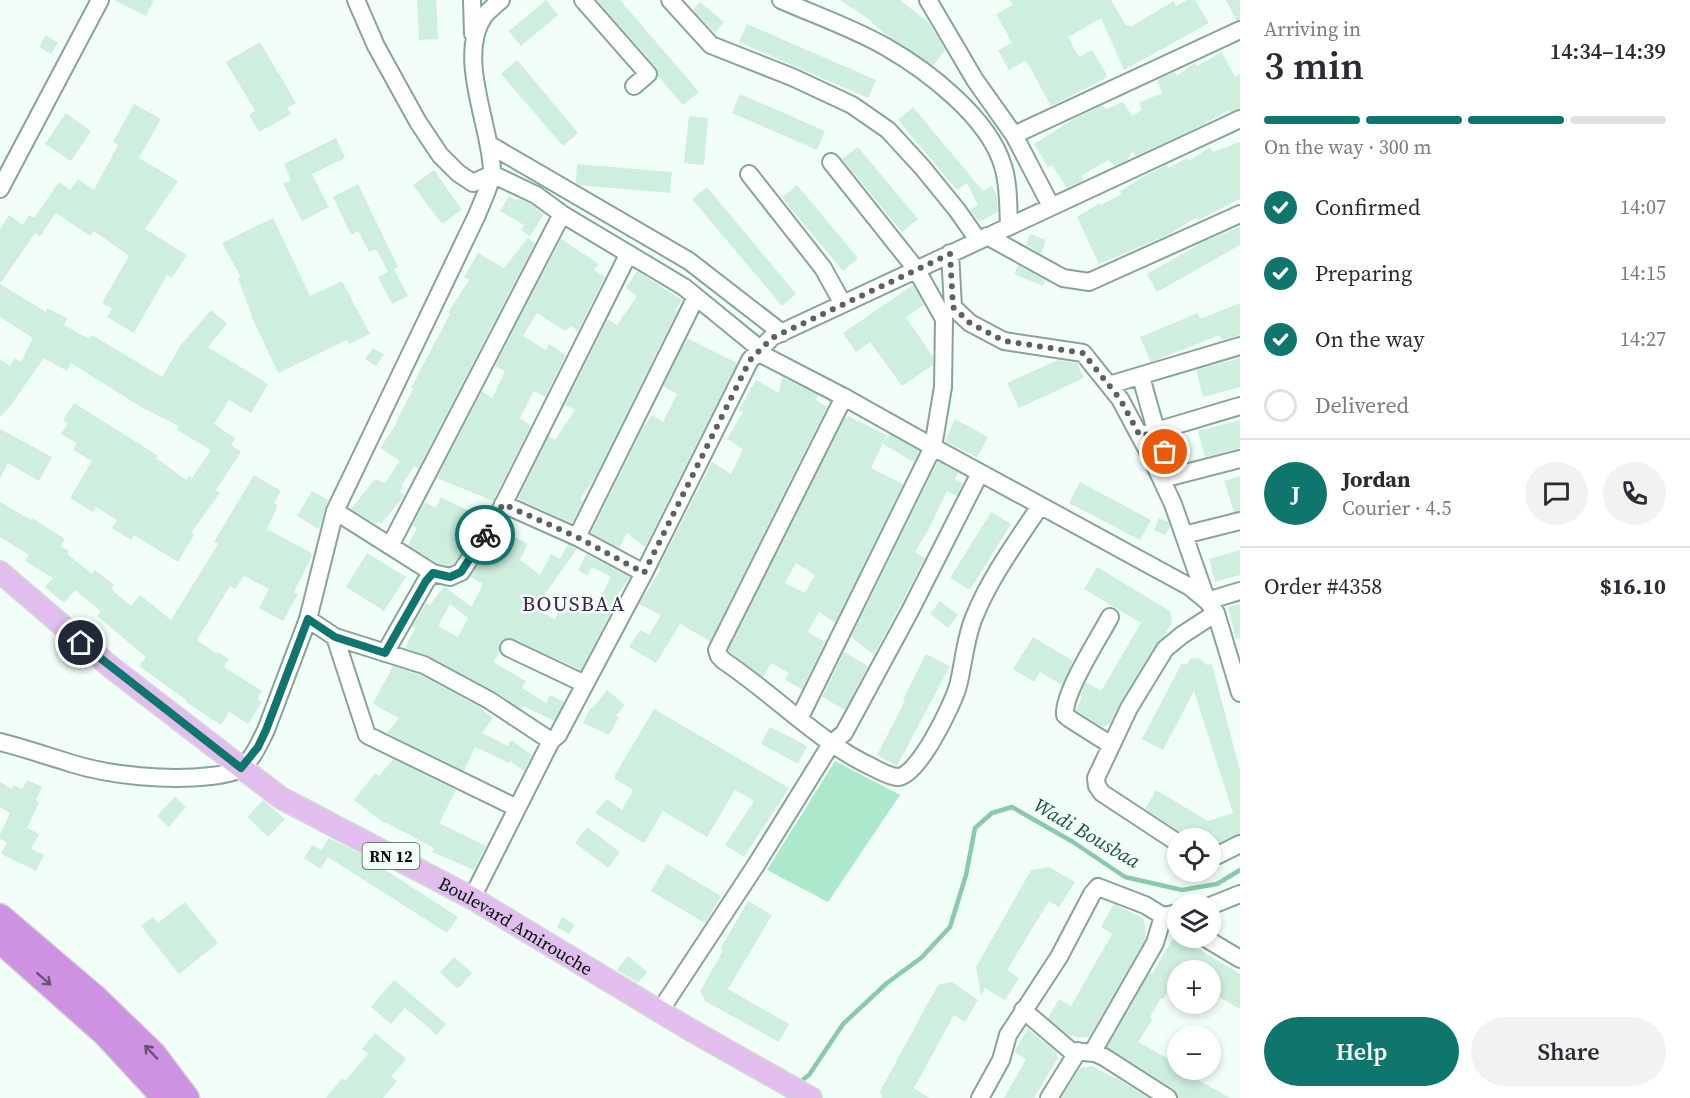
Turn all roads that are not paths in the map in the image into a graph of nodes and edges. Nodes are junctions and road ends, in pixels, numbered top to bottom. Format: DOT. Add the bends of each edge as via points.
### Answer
graph roads {
  1 [pos="100,0"];
  2 [pos="356,0"];
  3 [pos="472,0"];
  4 [pos="501,0"];
  5 [pos="583,0"];
  6 [pos="670,0"];
  7 [pos="781,0"];
  8 [pos="928,0"];
  9 [pos="1240,30"];
  10 [pos="473,50"];
  11 [pos="634,86"];
  12 [pos="1240,119"];
  13 [pos="1014,135"];
  14 [pos="490,145"];
  15 [pos="831,162"];
  16 [pos="492,174"];
  17 [pos="749,174"];
  18 [pos="0,189"];
  19 [pos="1052,206"];
  20 [pos="562,214"];
  21 [pos="1240,214"];
  22 [pos="1009,226"];
  23 [pos="983,238"];
  24 [pos="950,254"];
  25 [pos="628,255"];
  26 [pos="916,269"];
  27 [pos="696,297"];
  28 [pos="843,304"];
  29 [pos="782,333"];
  30 [pos="1240,346"];
  31 [pos="758,351"];
  32 [pos="1141,377"];
  33 [pos="1109,385"];
  34 [pos="844,397"];
  35 [pos="1240,406"];
  36 [pos="1148,434"];
  37 [pos="933,447"];
  38 [pos="1240,459"];
  39 [pos="980,473"];
  40 [pos="1185,473"];
  41 [pos="1161,479"];
  42 [pos="503,504"];
  43 [pos="1040,506"];
  44 [pos="335,511"];
  45 [pos="1240,521"];
  46 [pos="1184,535"];
  47 [pos="577,537"];
  48 [pos="390,546"];
  49 [pos="0,572"];
  50 [pos="433,573"];
  51 [pos="644,573"];
  52 [pos="1240,591"];
  53 [pos="1211,607"];
  54 [pos="1110,617"];
  55 [pos="308,619"];
  56 [pos="335,637"];
  57 [pos="509,648"];
  58 [pos="385,653"];
  59 [pos="585,684"];
  60 [pos="1240,693"];
  61 [pos="799,719"];
  62 [pos="551,741"];
  63 [pos="0,742"];
  64 [pos="831,744"];
  65 [pos="1111,745"];
  66 [pos="241,768"];
  67 [pos="517,808"];
  68 [pos="1167,836"];
  69 [pos="1240,844"];
  70 [pos="1221,854"];
  71 [pos="1240,894"];
  72 [pos="472,898"];
  73 [pos="1221,902"];
  74 [pos="1167,914"];
  75 [pos="0,916"];
  76 [pos="1167,924"];
  77 [pos="0,941"];
  78 [pos="1221,948"];
  79 [pos="1240,959"];
  80 [pos="1023,1010"];
  81 [pos="660,1011"];
  82 [pos="1085,1052"];
  83 [pos="164,1098"];
  84 [pos="187,1098"];
  85 [pos="811,1098"];
  86 [pos="980,1098"];
  87 [pos="1049,1098"];
  88 [pos="1168,1098"];
  1 -- 18 [label="street"];
  2 -- 16 [label="street" via="376,46 440,156 473,183"];
  3 -- 10 [label="street"];
  4 -- 10 [label="street" via="485,15"];
  5 -- 11 [label="street" via="648,74"];
  6 -- 23 [label="street" via="711,45 852,105 888,130"];
  7 -- 22 [label="street" via="885,47 953,96 993,142 1008,190"];
  8 -- 13 [label="street" via="975,80"];
  9 -- 13 [label="street"];
  10 -- 14 [label="street" via="476,84"];
  12 -- 19 [label="street"];
  13 -- 19 [label="street"];
  14 -- 16 [label="street"];
  14 -- 29 [label="street" via="688,261"];
  15 -- 26 [label="street"];
  16 -- 20 [label="street" via="536,195"];
  16 -- 44 [label="street" via="477,215"];
  17 -- 28 [label="street" via="823,267"];
  19 -- 22 [label="street"];
  20 -- 25 [label="street"];
  20 -- 48 [label="street"];
  21 -- 23 [label="street" via="1089,282 1063,278"];
  22 -- 23 [label="street"];
  23 -- 24 [label="street"];
  24 -- 26 [label="street"];
  24 -- 33 [label="street" via="953,307 970,323 1004,341 1083,353"];
  25 -- 27 [label="street"];
  25 -- 42 [label="street"];
  26 -- 28 [label="street"];
  26 -- 37 [label="street" via="944,319 943,387"];
  27 -- 31 [label="street"];
  27 -- 47 [label="street"];
  28 -- 29 [label="street"];
  29 -- 31 [label="street"];
  30 -- 32 [label="street"];
  31 -- 34 [label="street"];
  31 -- 51 [label="street" via="750,360"];
  32 -- 33 [label="street"];
  32 -- 36 [label="street"];
  33 -- 36 [label="street"];
  34 -- 37 [label="street"];
  34 -- 61 [label="street" via="717,650 724,661"];
  35 -- 36 [label="street"];
  36 -- 40 [label="street" via="1170,464"];
  36 -- 41 [label="street"];
  37 -- 39 [label="street"];
  37 -- 61 [label="street"];
  38 -- 40 [label="street"];
  39 -- 43 [label="street"];
  39 -- 64 [label="street" via="844,733"];
  40 -- 41 [label="street"];
  41 -- 46 [label="street"];
  42 -- 47 [label="street"];
  42 -- 50 [label="street" via="461,572 450,577"];
  43 -- 53 [label="street" via="1190,587"];
  43 -- 64 [label="street" via="974,616 958,687 920,761 900,778 848,756"];
  44 -- 48 [label="street"];
  44 -- 55 [label="street"];
  45 -- 46 [label="street"];
  46 -- 53 [label="street"];
  47 -- 51 [label="street"];
  48 -- 50 [label="street"];
  49 -- 66 [label="main road, Boulevard Amirouche / RN 12" via="111,668"];
  50 -- 58 [label="street"];
  51 -- 59 [label="street"];
  52 -- 53 [label="street"];
  53 -- 60 [label="street"];
  53 -- 65 [label="street" via="1165,649"];
  54 -- 65 [label="street" via="1069,693 1064,710 1070,719"];
  55 -- 56 [label="street"];
  55 -- 66 [label="street" via="266,730"];
  56 -- 58 [label="street"];
  56 -- 67 [label="street" via="367,735"];
  57 -- 59 [label="street"];
  58 -- 62 [label="street" via="424,665 489,700"];
  59 -- 62 [label="street"];
  61 -- 64 [label="street"];
  62 -- 67 [label="street"];
  63 -- 66 [label="street" via="72,764 168,778 222,774"];
  64 -- 81 [label="street"];
  65 -- 68 [label="street" via="1096,778 1097,786"];
  66 -- 72 [label="main road, Boulevard Amirouche / RN 12" via="281,798"];
  67 -- 72 [label="street"];
  69 -- 70 [label="street"];
  71 -- 73 [label="street"];
  72 -- 81 [label="main road, Boulevard Amirouche / RN 12"];
  74 -- 80 [label="street" via="1098,887 1059,957"];
  84 -- 75 [label="highway, one-way" via="154,1054 112,1013"];
  76 -- 82 [label="street"];
  77 -- 83 [label="highway, one-way" via="106,1035"];
  78 -- 79 [label="street"];
  80 -- 82 [label="street" via="1071,1051"];
  80 -- 86 [label="street"];
  81 -- 85 [label="main road, Boulevard Amirouche / RN 12"];
  82 -- 87 [label="street"];
  82 -- 88 [label="street" via="1104,1057"];
}
